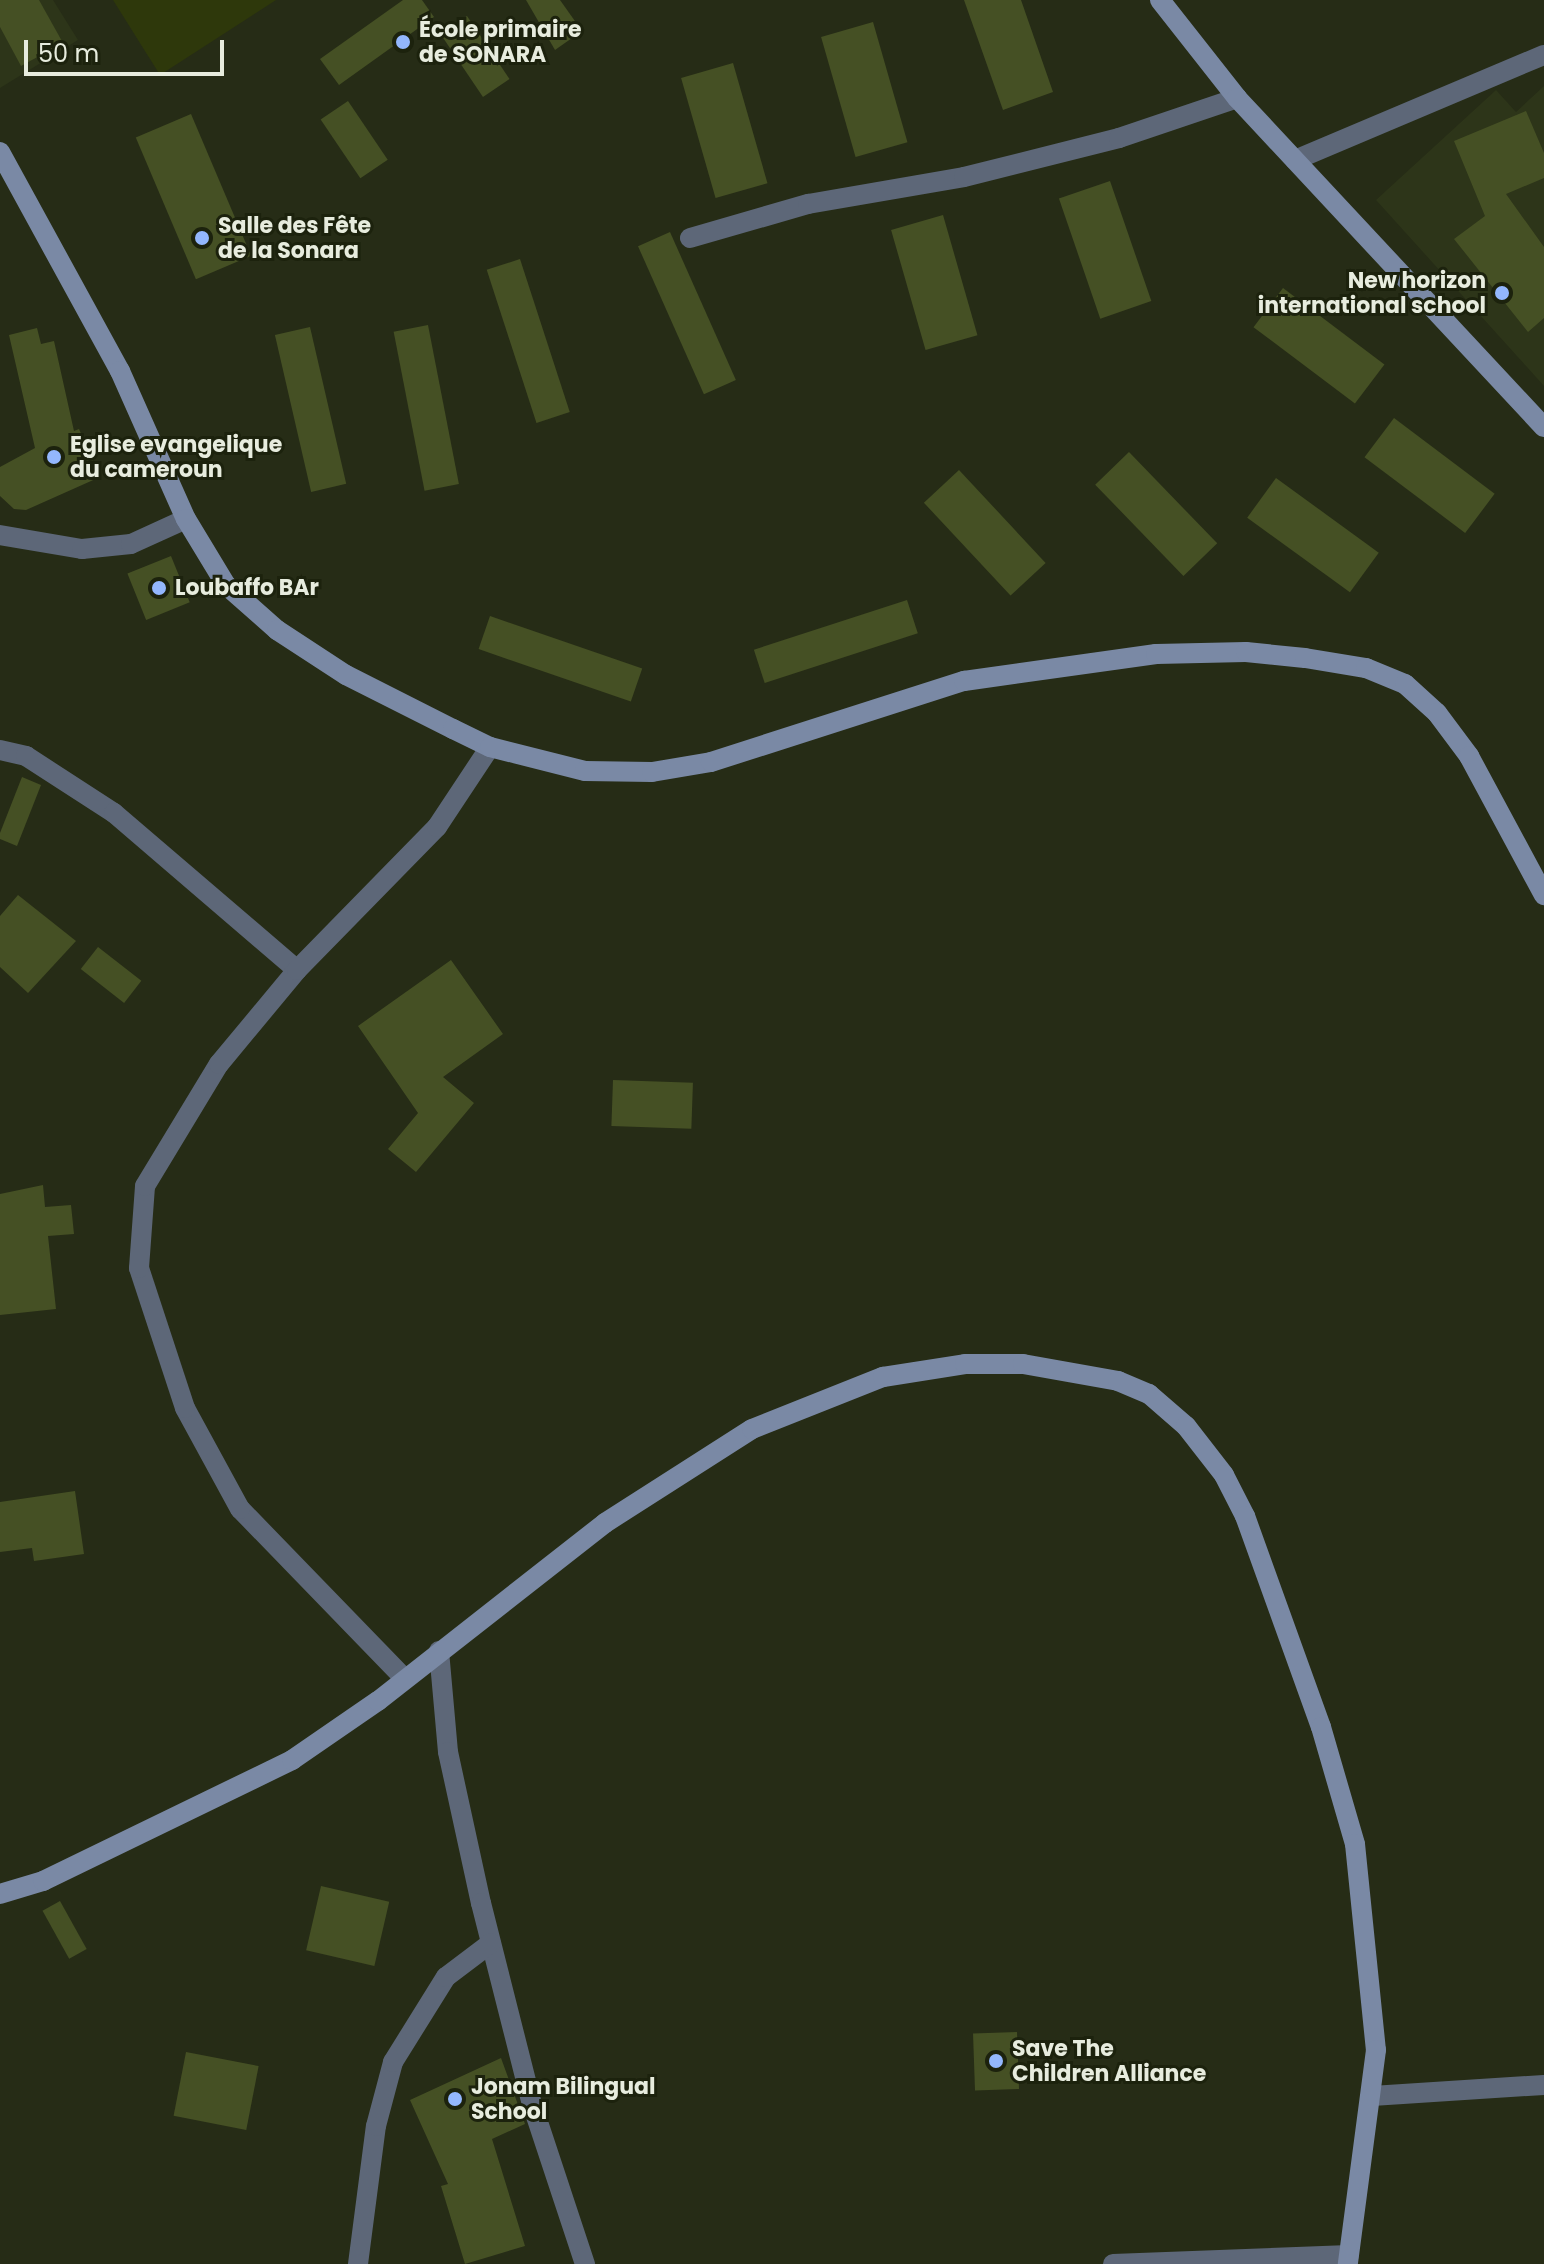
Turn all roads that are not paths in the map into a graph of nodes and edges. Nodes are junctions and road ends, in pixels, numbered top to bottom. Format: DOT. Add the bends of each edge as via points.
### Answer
graph roads {
  1 [pos="1160,0"];
  2 [pos="1544,55"];
  3 [pos="1237,98"];
  4 [pos="0,152"];
  5 [pos="1295,160"];
  6 [pos="690,238"];
  7 [pos="1544,427"];
  8 [pos="186,519"];
  9 [pos="0,535"];
  10 [pos="490,747"];
  11 [pos="0,750"];
  12 [pos="1544,895"];
  13 [pos="297,970"];
  14 [pos="439,1651"];
  15 [pos="404,1678"];
  16 [pos="0,1894"];
  17 [pos="491,1943"];
  18 [pos="1544,2085"];
  19 [pos="1372,2096"];
  20 [pos="1348,2260"];
  21 [pos="358,2264"];
  22 [pos="585,2264"];
  23 [pos="1113,2264"];
  1 -- 3 [label="street"];
  2 -- 5 [label="street"];
  3 -- 5 [label="street"];
  3 -- 6 [label="street" via="1119,138 964,177 808,204"];
  4 -- 8 [label="street" via="120,371"];
  5 -- 7 [label="street"];
  8 -- 9 [label="street" via="131,544 82,549"];
  8 -- 10 [label="street" via="226,585 277,630 346,675"];
  10 -- 12 [label="street" via="585,771 652,772 711,762 964,681 1156,654 1246,652 1305,658 1379,673 1405,684 1437,713 1469,756"];
  10 -- 13 [label="street" via="437,827"];
  11 -- 13 [label="street" via="26,756 114,813"];
  13 -- 15 [label="street" via="219,1064 145,1186 139,1268 185,1408 240,1509"];
  14 -- 15 [label="street"];
  14 -- 17 [label="street" via="448,1752"];
  14 -- 19 [label="street" via="605,1523 752,1429 813,1401 883,1377 965,1364 1074,1370 1149,1394 1186,1426 1231,1488 1277,1596 1321,1727 1355,1844 1373,1989"];
  15 -- 16 [label="street" via="292,1760 43,1881"];
  17 -- 21 [label="street" via="446,1977 393,2062 376,2126"];
  17 -- 22 [label="street" via="532,2104"];
  18 -- 19 [label="street"];
  19 -- 20 [label="street"];
  20 -- 23 [label="street"];
}
